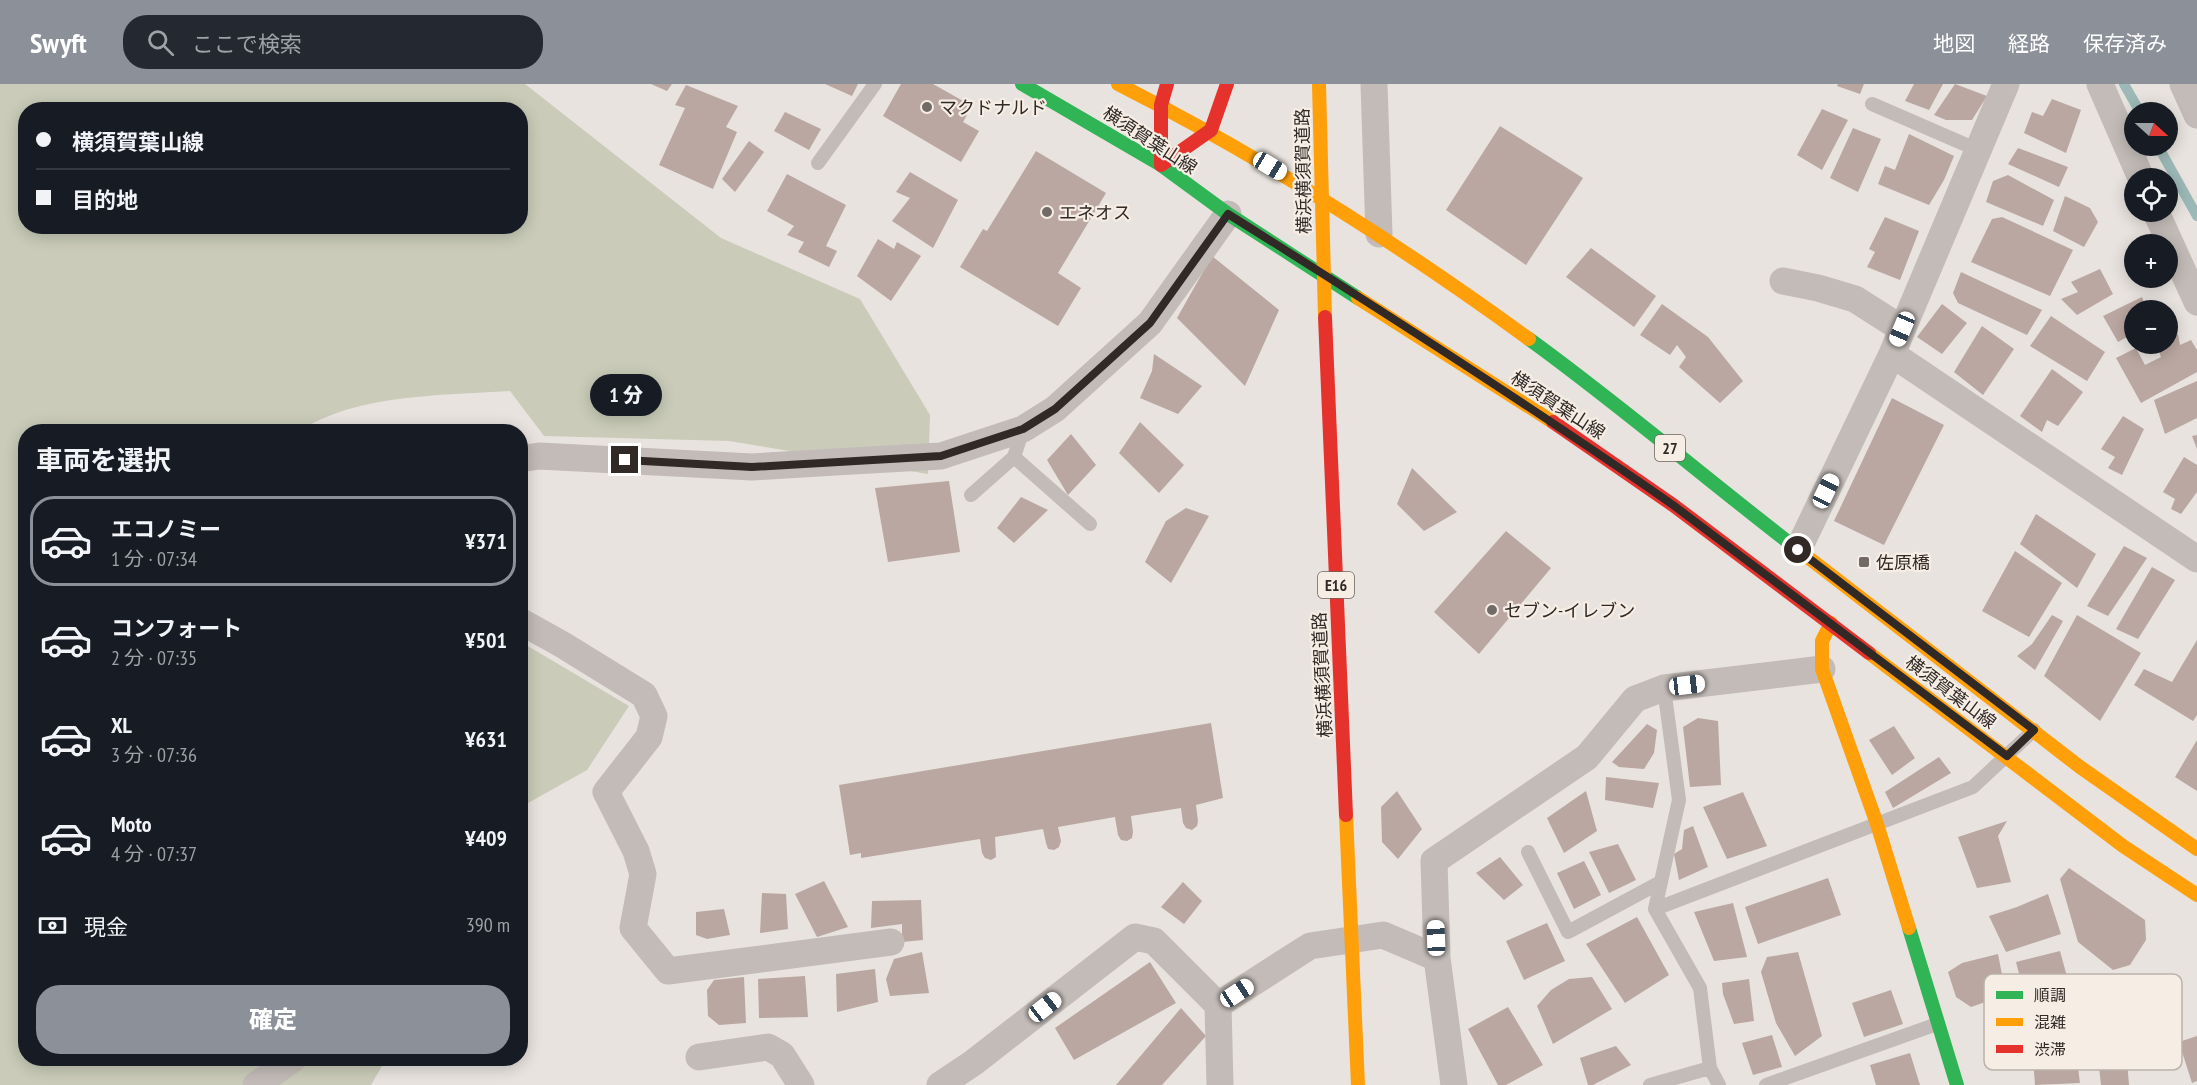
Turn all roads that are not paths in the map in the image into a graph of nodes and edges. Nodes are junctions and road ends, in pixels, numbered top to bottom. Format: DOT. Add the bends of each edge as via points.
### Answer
graph roads {
  1 [pos="875,84"];
  2 [pos="1022,84"];
  3 [pos="1118,84"];
  4 [pos="1167,84"];
  5 [pos="1227,84"];
  6 [pos="1319,84"];
  7 [pos="1374,84"];
  8 [pos="2006,84"];
  9 [pos="2100,84"];
  10 [pos="2183,84"];
  11 [pos="1872,104"];
  12 [pos="1161,105"];
  13 [pos="2197,115"];
  14 [pos="1211,130"];
  15 [pos="1978,150"];
  16 [pos="818,162"];
  17 [pos="1161,165"];
  18 [pos="2136,168"];
  19 [pos="1301,174"];
  20 [pos="1301,208"];
  21 [pos="1228,214"];
  22 [pos="2161,222"];
  23 [pos="1379,234"];
  24 [pos="1302,242"];
  25 [pos="1303,276"];
  26 [pos="1783,281"];
  27 [pos="2197,302"];
  28 [pos="1897,341"];
  29 [pos="1023,429"];
  30 [pos="1014,457"];
  31 [pos="528,458"];
  32 [pos="971,495"];
  33 [pos="1090,524"];
  34 [pos="1798,550"];
  35 [pos="2197,559"];
  36 [pos="1831,623"];
  37 [pos="528,625"];
  38 [pos="1822,669"];
  39 [pos="1664,688"];
  40 [pos="2034,730"];
  41 [pos="2007,756"];
  42 [pos="1877,824"];
  43 [pos="2197,849"];
  44 [pos="1528,852"];
  45 [pos="1659,883"];
  46 [pos="2197,895"];
  47 [pos="1655,909"];
  48 [pos="1330,930"];
  49 [pos="891,942"];
  50 [pos="1331,954"];
  51 [pos="1437,958"];
  52 [pos="1218,1005"];
  53 [pos="1937,1024"];
  54 [pos="699,1057"];
  55 [pos="283,1066"];
  56 [pos="1710,1068"];
  57 [pos="256,1085"];
  58 [pos="801,1085"];
  59 [pos="940,1085"];
  60 [pos="1220,1085"];
  61 [pos="1358,1085"];
  62 [pos="1454,1085"];
  63 [pos="1650,1085"];
  64 [pos="1719,1085"];
  65 [pos="1766,1085"];
  66 [pos="1957,1085"];
  1 -- 16 [label="lane"];
  2 -- 17 [label="main road, 横須賀葉山線 / 27"];
  3 -- 12 [label="main road, 横須賀葉山線 / 27"];
  4 -- 12 [label="main road"];
  5 -- 14 [label="main road"];
  6 -- 61 [label="main road, 横浜横須賀道路 / E16, bridge" via="1326,369"];
  7 -- 23 [label="street"];
  8 -- 15 [label="street"];
  9 -- 18 [label="street"];
  10 -- 13 [label="street"];
  11 -- 15 [label="lane"];
  12 -- 14 [label="main road, 横須賀葉山線 / 27"];
  12 -- 17 [label="main road"];
  14 -- 17 [label="main road"];
  14 -- 23 [label="main road, 横須賀葉山線 / 27"];
  15 -- 28 [label="street"];
  17 -- 21 [label="main road, 横須賀葉山線 / 27"];
  19 -- 20 [label="main road, 横浜横須賀道路"];
  21 -- 29 [label="street" via="1150,323 1055,409"];
  21 -- 36 [label="main road, 横須賀葉山線 / 27" via="1573,435"];
  22 -- 27 [label="street"];
  23 -- 34 [label="main road, 横須賀葉山線 / 27" via="1589,385"];
  24 -- 25 [label="main road, 横浜横須賀道路"];
  26 -- 28 [label="street" via="1855,299"];
  28 -- 34 [label="street"];
  28 -- 35 [label="street"];
  29 -- 30 [label="lane"];
  29 -- 31 [label="street" via="941,456 859,461 752,467"];
  30 -- 32 [label="lane"];
  30 -- 33 [label="lane"];
  34 -- 40 [label="main road, 横須賀葉山線 / 27"];
  36 -- 38 [label="main road" via="1822,641"];
  36 -- 41 [label="main road, 横須賀葉山線 / 27"];
  37 -- 49 [label="street" via="644,695 654,716 649,737 606,792 636,851 643,874 633,928 668,971"];
  38 -- 39 [label="street"];
  38 -- 42 [label="main road"];
  39 -- 45 [label="lane" via="1679,800"];
  39 -- 51 [label="street" via="1635,699 1587,757 1434,861"];
  40 -- 41 [label="lane"];
  40 -- 43 [label="main road, 横須賀葉山線 / 27"];
  41 -- 42 [label="lane" via="1973,787"];
  41 -- 46 [label="main road, 横須賀葉山線 / 27" via="2123,846"];
  42 -- 47 [label="lane"];
  42 -- 53 [label="main road"];
  44 -- 45 [label="lane" via="1568,932"];
  45 -- 47 [label="lane"];
  47 -- 56 [label="lane" via="1700,988"];
  48 -- 50 [label="main road"];
  51 -- 52 [label="street" via="1383,935 1310,945"];
  51 -- 62 [label="street"];
  52 -- 59 [label="street" via="1154,941 1135,937"];
  52 -- 60 [label="street"];
  53 -- 65 [label="lane"];
  53 -- 66 [label="main road"];
  54 -- 58 [label="street" via="768,1047 782,1055"];
  55 -- 57 [label="street"];
  56 -- 63 [label="lane"];
  56 -- 64 [label="lane"];
}
